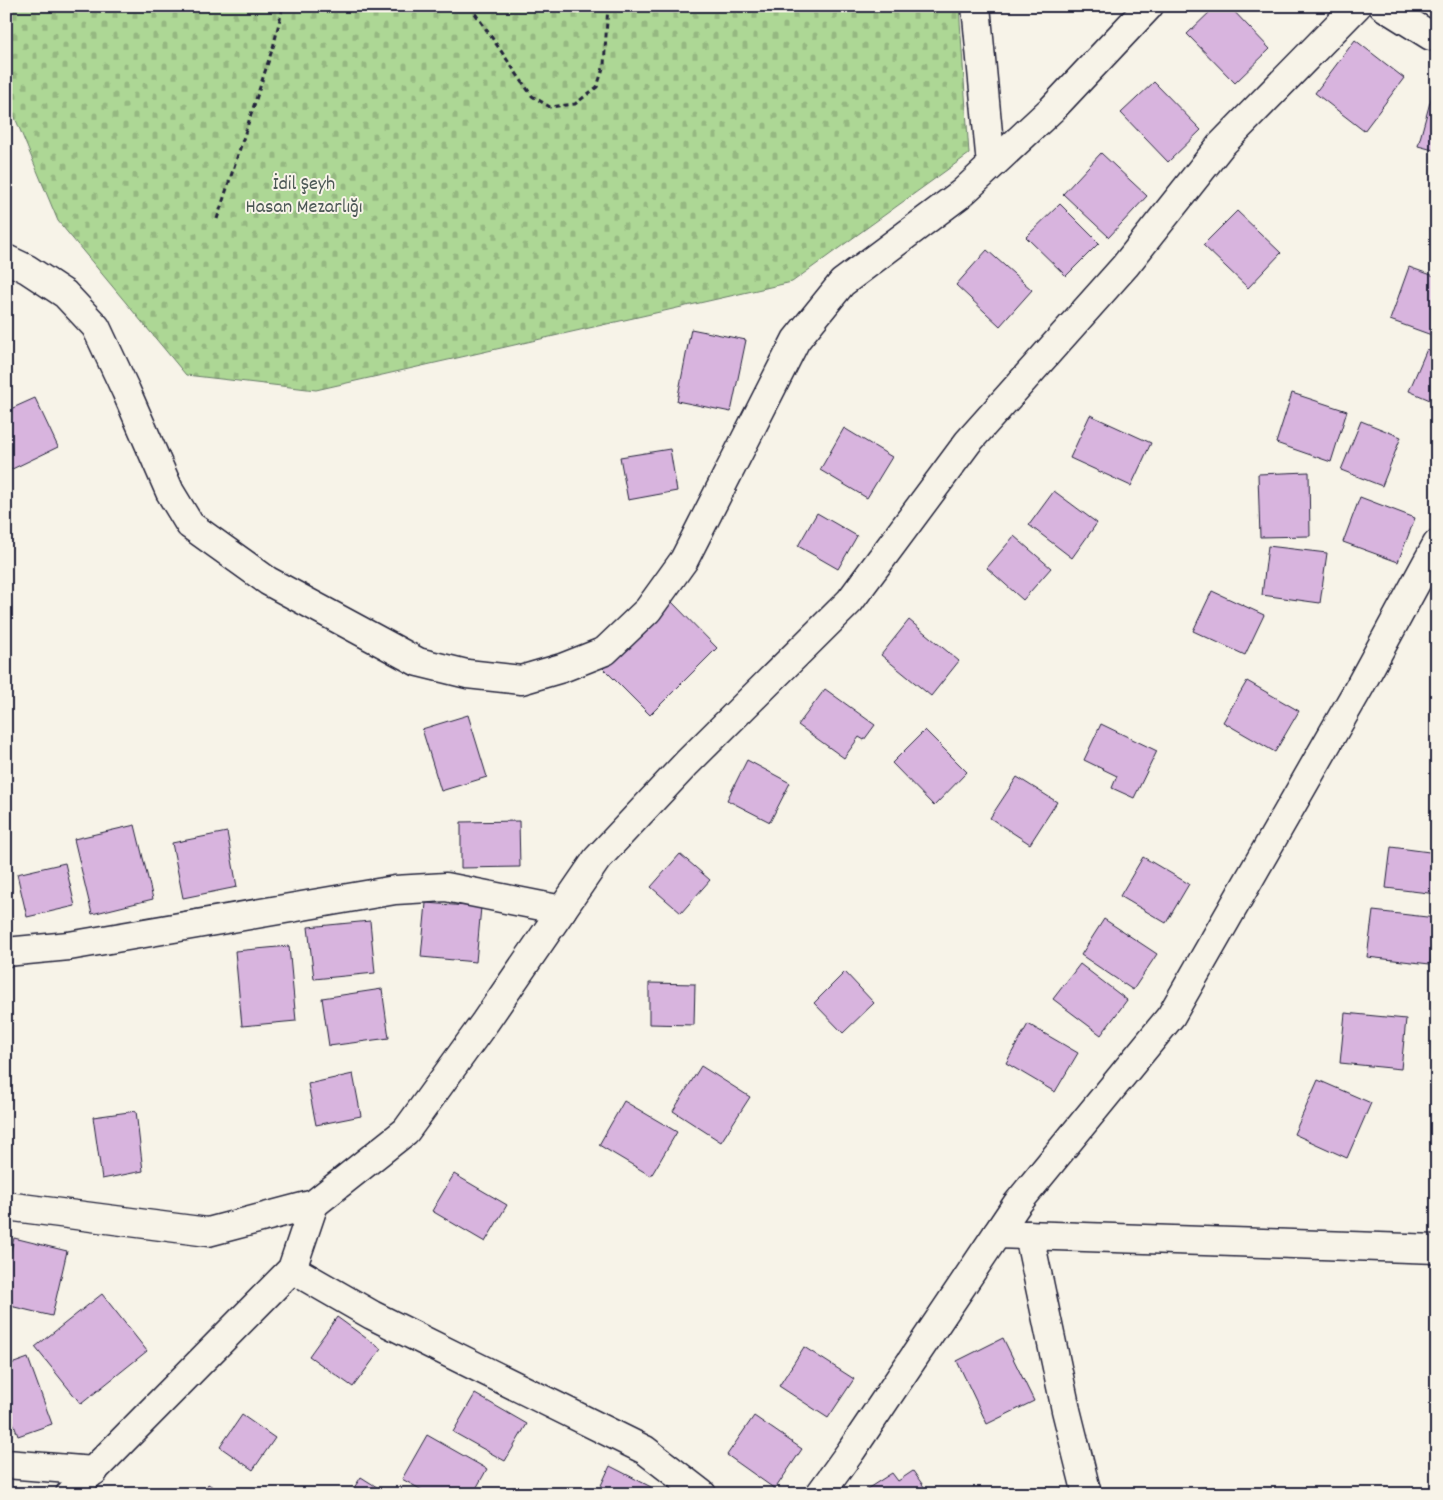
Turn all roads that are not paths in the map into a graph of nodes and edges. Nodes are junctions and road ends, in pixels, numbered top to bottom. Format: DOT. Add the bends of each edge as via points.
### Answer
graph roads {
  1 [pos="976,6"];
  2 [pos="1150,6"];
  3 [pos="1357,6"];
  4 [pos="1383,6"];
  5 [pos="1437,37"];
  6 [pos="991,166"];
  7 [pos="13,271"];
  8 [pos="1437,544"];
  9 [pos="562,910"];
  10 [pos="6,952"];
  11 [pos="314,1204"];
  12 [pos="6,1206"];
  13 [pos="997,1234"];
  14 [pos="1028,1235"];
  15 [pos="1437,1249"];
  16 [pos="292,1269"];
  17 [pos="6,1464"];
  18 [pos="94,1471"];
  19 [pos="70,1494"];
  20 [pos="702,1494"];
  21 [pos="820,1494"];
  22 [pos="1087,1494"];
  1 -- 6 [label="street"];
  2 -- 6 [label="street" via="1052,109"];
  3 -- 9 [label="street" via="1221,145 1125,266 968,442 850,601 687,763 597,859"];
  4 -- 5 [label="street"];
  6 -- 7 [label="street" via="962,192 842,283 796,340 684,560 648,610 606,651 521,680 467,674 418,662 268,581 190,526 170,492 96,327 65,294"];
  8 -- 13 [label="street" via="1360,686 1171,1016 1017,1204"];
  9 -- 10 [label="street" via="446,887 396,890 69,946"];
  9 -- 11 [label="street" via="406,1131"];
  11 -- 12 [label="street" via="208,1232"];
  11 -- 16 [label="street"];
  13 -- 14 [label="street"];
  13 -- 21 [label="street"];
  14 -- 15 [label="street"];
  14 -- 22 [label="street"];
  16 -- 18 [label="street"];
  16 -- 20 [label="street" via="372,1315 646,1450"];
  17 -- 18 [label="street"];
  18 -- 19 [label="street"];
}
